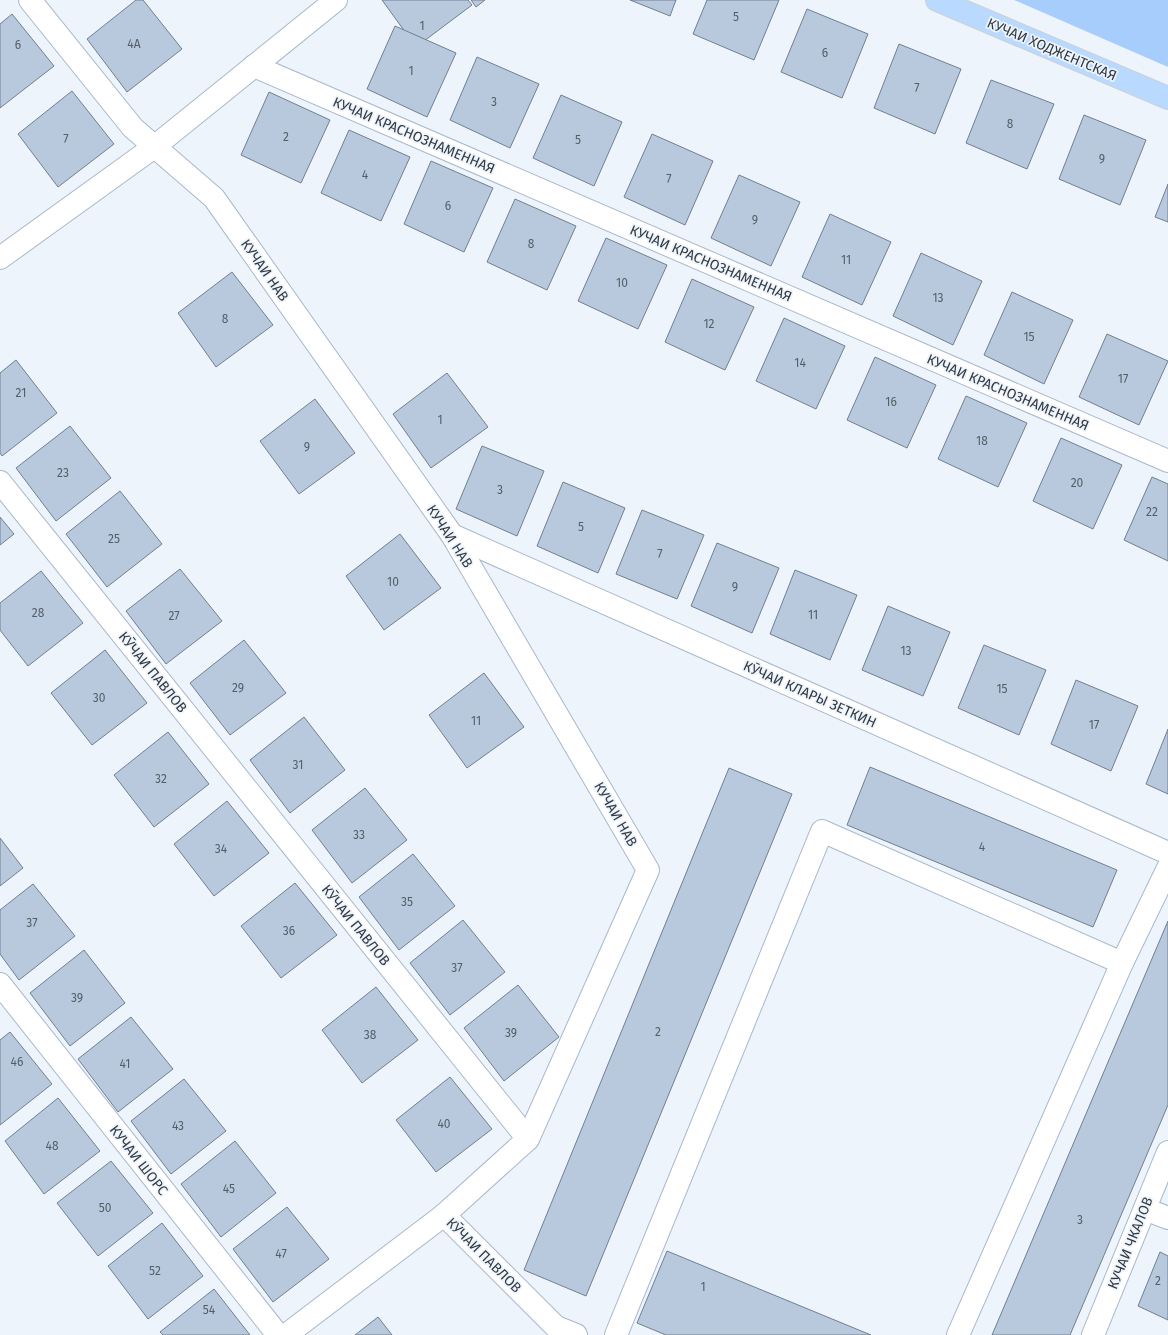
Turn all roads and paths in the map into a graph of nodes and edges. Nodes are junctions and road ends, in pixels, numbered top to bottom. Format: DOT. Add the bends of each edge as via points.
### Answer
graph roads {
  1 [pos="30,0"];
  2 [pos="336,0"];
  3 [pos="937,0"];
  4 [pos="254,66"];
  5 [pos="1168,98"];
  6 [pos="154,147"];
  7 [pos="0,258"];
  8 [pos="1168,461"];
  9 [pos="0,482"];
  10 [pos="452,535"];
  11 [pos="1168,853"];
  12 [pos="1168,868"];
  13 [pos="1122,963"];
  14 [pos="0,984"];
  15 [pos="528,1139"];
  16 [pos="1168,1152"];
  17 [pos="1145,1209"];
  18 [pos="444,1215"];
  19 [pos="1168,1218"];
  20 [pos="278,1335"];
  21 [pos="286,1335"];
  22 [pos="576,1335"];
  23 [pos="616,1335"];
  24 [pos="958,1335"];
  25 [pos="1093,1335"];
  1 -- 6 [label="street, КУЧАИ НАВ" via="133,128"];
  2 -- 4 [label="street"];
  3 -- 5 [label="main road, КУЧАИ ХОДЖЕНТСКАЯ"];
  4 -- 6 [label="street"];
  4 -- 8 [label="street, КУЧАИ КРАСНОЗНАМЕННАЯ"];
  6 -- 7 [label="street"];
  6 -- 10 [label="street, КУЧАИ НАВ" via="214,198"];
  9 -- 15 [label="street, КӮЧАИ ПАВЛОВ"];
  10 -- 11 [label="street, КӮЧАИ КЛАРЫ ЗЕТКИН"];
  10 -- 15 [label="street, КУЧАИ НАВ" via="648,870"];
  12 -- 13 [label="street"];
  13 -- 23 [label="street" via="822,831"];
  13 -- 24 [label="street"];
  14 -- 20 [label="street, КУЧАИ ШОРС"];
  15 -- 18 [label="street, КӮЧАИ ПАВЛОВ"];
  16 -- 17 [label="street, КУЧАИ ЧКАЛОВ"];
  17 -- 19 [label="street"];
  17 -- 25 [label="street, КУЧАИ ЧКАЛОВ"];
  18 -- 21 [label="street"];
  18 -- 22 [label="street, КӮЧАИ ПАВЛОВ" via="556,1328"];
}
